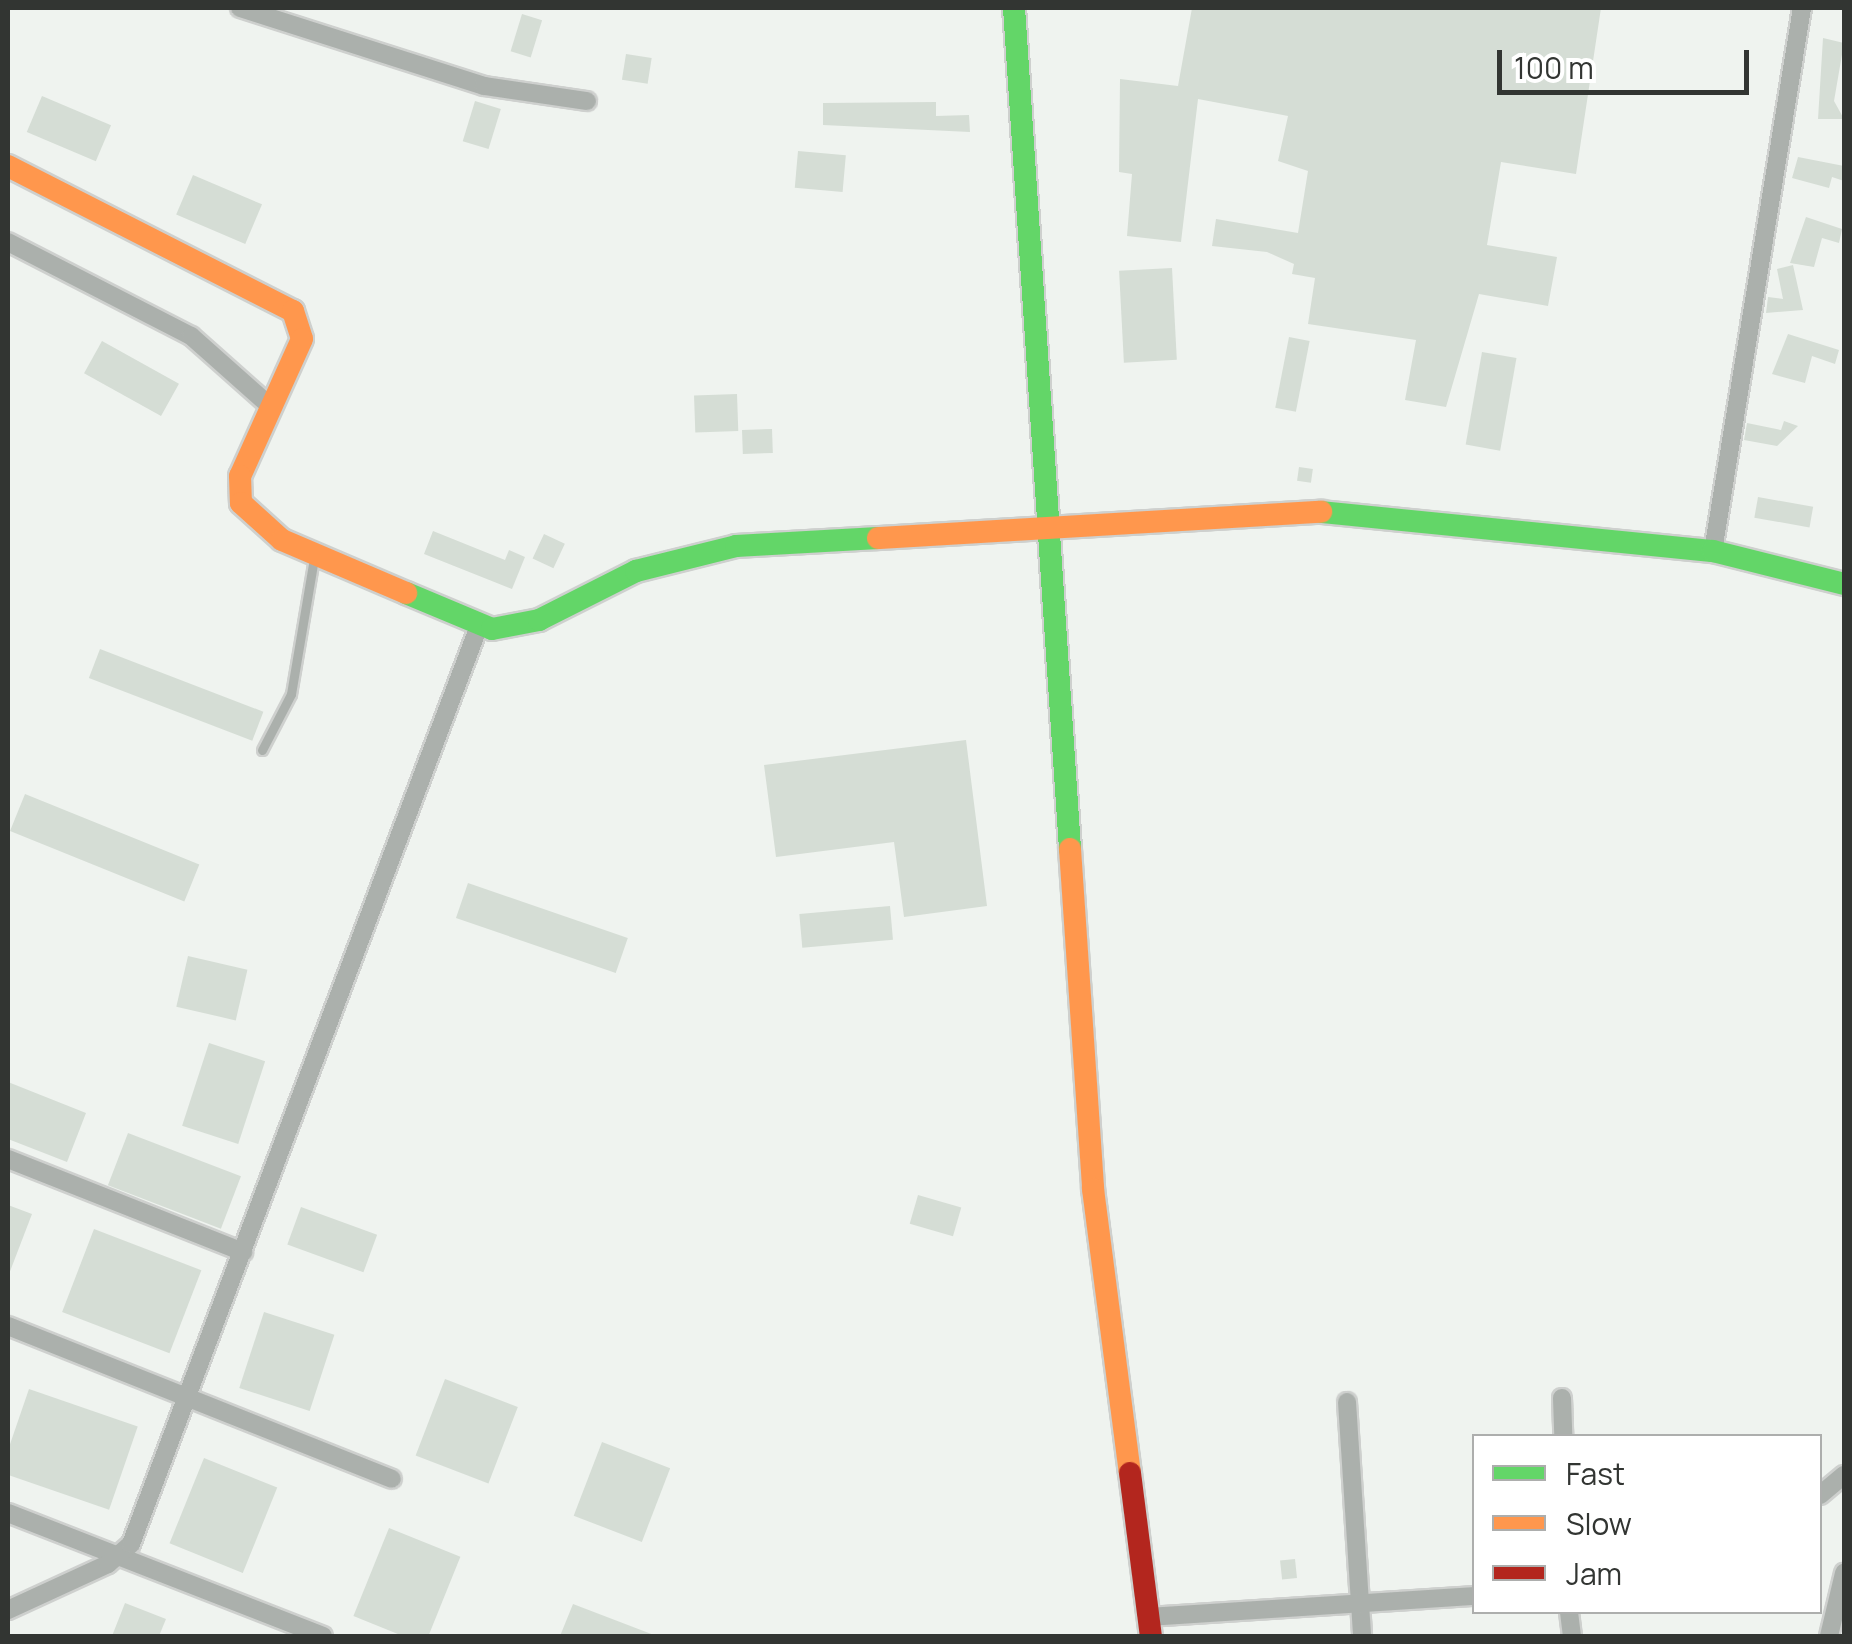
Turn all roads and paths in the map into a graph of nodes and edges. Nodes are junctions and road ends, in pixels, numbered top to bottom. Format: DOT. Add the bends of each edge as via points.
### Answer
graph roads {
  1 [pos="240,8"];
  2 [pos="1014,8"];
  3 [pos="1802,8"];
  4 [pos="587,100"];
  5 [pos="8,166"];
  6 [pos="8,242"];
  7 [pos="271,407"];
  8 [pos="1050,530"];
  9 [pos="1714,550"];
  10 [pos="316,554"];
  11 [pos="1844,584"];
  12 [pos="479,626"];
  13 [pos="262,750"];
  14 [pos="8,1159"];
  15 [pos="243,1252"];
  16 [pos="8,1326"];
  17 [pos="187,1398"];
  18 [pos="1562,1398"];
  19 [pos="1347,1402"];
  20 [pos="1564,1434"];
  21 [pos="1844,1476"];
  22 [pos="392,1479"];
  23 [pos="1822,1493"];
  24 [pos="8,1513"];
  25 [pos="118,1556"];
  26 [pos="1844,1573"];
  27 [pos="1472,1596"];
  28 [pos="1357,1604"];
  29 [pos="8,1610"];
  30 [pos="1150,1627"];
  31 [pos="323,1636"];
  32 [pos="1362,1636"];
  33 [pos="1830,1636"];
  1 -- 4 [label="street" via="484,86"];
  2 -- 8 [label="street"];
  3 -- 9 [label="street"];
  5 -- 7 [label="street" via="293,311 302,339"];
  6 -- 7 [label="street" via="191,336"];
  7 -- 10 [label="street" via="240,476 240,504"];
  8 -- 9 [label="street" via="1331,511"];
  8 -- 12 [label="street" via="736,546 636,571 518,626"];
  8 -- 30 [label="street" via="1094,1189"];
  9 -- 11 [label="street"];
  10 -- 12 [label="street"];
  10 -- 13 [label="lane" via="291,694"];
  12 -- 15 [label="street"];
  14 -- 15 [label="street"];
  15 -- 17 [label="street"];
  16 -- 17 [label="street"];
  17 -- 22 [label="street"];
  17 -- 25 [label="street" via="130,1544"];
  18 -- 20 [label="street"];
  19 -- 28 [label="street"];
  21 -- 23 [label="street"];
  24 -- 25 [label="street"];
  25 -- 29 [label="street"];
  25 -- 31 [label="street"];
  26 -- 33 [label="street"];
  27 -- 28 [label="street"];
  28 -- 30 [label="street"];
  28 -- 32 [label="street"];
}
